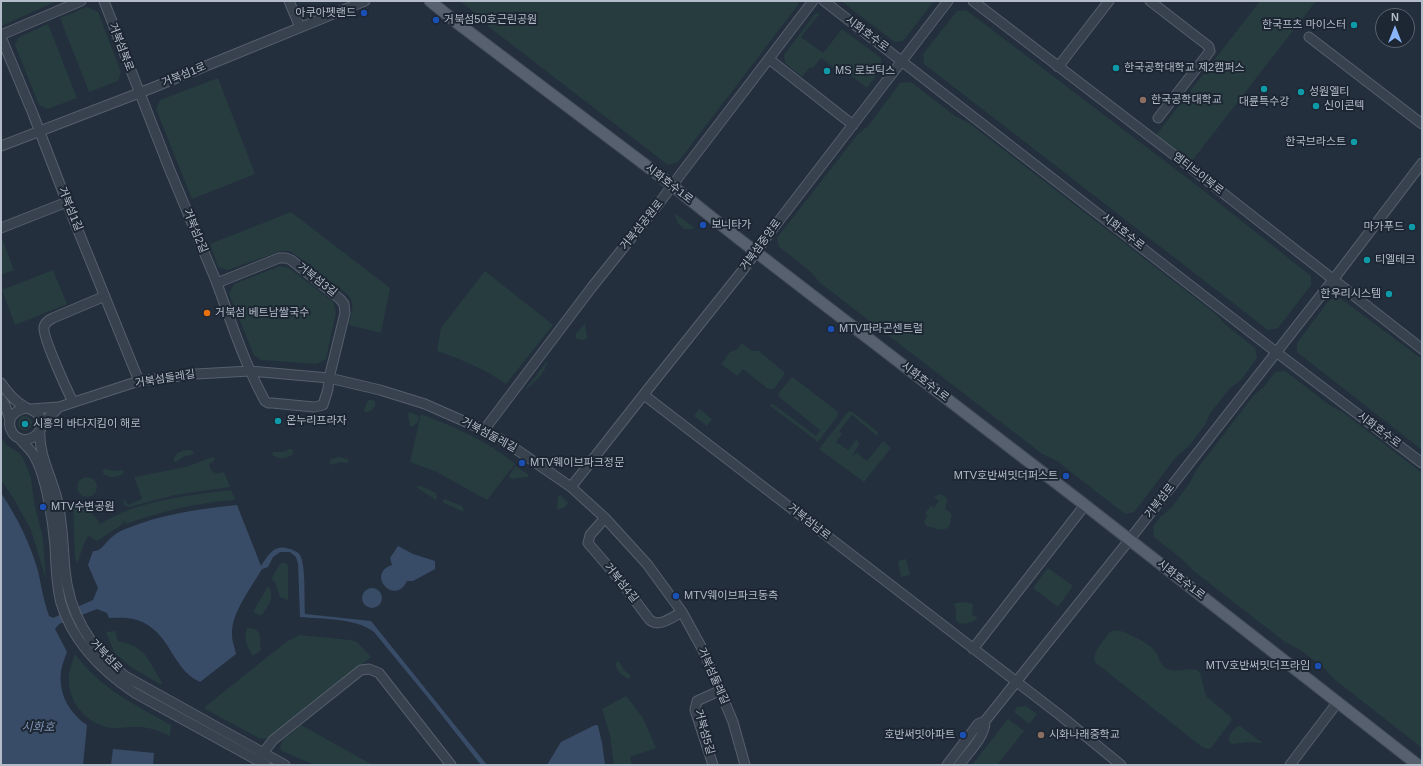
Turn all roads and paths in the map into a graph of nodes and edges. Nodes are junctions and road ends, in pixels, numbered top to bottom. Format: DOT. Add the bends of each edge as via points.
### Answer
graph roads {
  1 [pos="81,1"];
  2 [pos="104,1"];
  3 [pos="290,1"];
  4 [pos="365,1"];
  5 [pos="430,1"];
  6 [pos="813,1"];
  7 [pos="824,1"];
  8 [pos="948,1"];
  9 [pos="973,1"];
  10 [pos="1109,1"];
  11 [pos="1150,1"];
  12 [pos="300,27"];
  13 [pos="1,36"];
  14 [pos="1309,37"];
  15 [pos="769,59"];
  16 [pos="902,61"];
  17 [pos="1058,67"];
  18 [pos="139,92"];
  19 [pos="1158,118"];
  20 [pos="1422,124"];
  21 [pos="854,125"];
  22 [pos="40,131"];
  23 [pos="1,146"];
  24 [pos="1422,163"];
  25 [pos="672,186"];
  26 [pos="67,202"];
  27 [pos="1,228"];
  28 [pos="756,252"];
  29 [pos="1333,280"];
  30 [pos="217,283"];
  31 [pos="105,296"];
  32 [pos="1422,349"];
  33 [pos="1276,352"];
  34 [pos="250,371"];
  35 [pos="329,378"];
  36 [pos="139,382"];
  37 [pos="1,383"];
  38 [pos="644,395"];
  39 [pos="1,399"];
  40 [pos="73,402"];
  41 [pos="59,407"];
  42 [pos="28,408"];
  43 [pos="10,420"];
  44 [pos="41,427"];
  45 [pos="484,430"];
  46 [pos="19,438"];
  47 [pos="1422,463"];
  48 [pos="572,487"];
  49 [pos="1085,505"];
  50 [pos="605,518"];
  51 [pos="1130,539"];
  52 [pos="682,612"];
  53 [pos="76,628"];
  54 [pos="973,649"];
  55 [pos="1016,683"];
  56 [pos="720,690"];
  57 [pos="1337,703"];
  58 [pos="985,721"];
  59 [pos="261,761"];
  60 [pos="285,765"];
  61 [pos="451,765"];
  62 [pos="713,765"];
  63 [pos="745,765"];
  64 [pos="947,765"];
  65 [pos="959,765"];
  66 [pos="1122,765"];
  67 [pos="1290,765"];
  68 [pos="1418,765"];
  1 -- 13 [label="street"];
  2 -- 18 [label="street, 거북섬북로"];
  3 -- 12 [label="street"];
  4 -- 12 [label="street, 거북섬1로"];
  5 -- 25 [label="main road, 시화호수1로"];
  6 -- 15 [label="street, 거북섬공원로"];
  7 -- 16 [label="street, 시화호수로"];
  8 -- 16 [label="street, 거북섬중앙로"];
  9 -- 17 [label="street, 엠티브이북로"];
  10 -- 17 [label="street"];
  11 -- 19 [label="street" via="1208,44 1210,49"];
  12 -- 18 [label="street, 거북섬1로"];
  13 -- 22 [label="street, 거북섬1길"];
  14 -- 20 [label="street"];
  15 -- 21 [label="street"];
  15 -- 25 [label="street, 거북섬공원로"];
  16 -- 21 [label="street, 거북섬중앙로"];
  16 -- 33 [label="street, 시화호수로"];
  17 -- 29 [label="street, 엠티브이북로"];
  18 -- 22 [label="street, 거북섬1로"];
  18 -- 30 [label="street, 거북섬2길"];
  21 -- 28 [label="street, 거북섬중앙로"];
  22 -- 23 [label="street, 거북섬1로"];
  22 -- 26 [label="street, 거북섬1길"];
  24 -- 29 [label="street, 거북섬로"];
  25 -- 28 [label="main road, 시화호수1로"];
  25 -- 45 [label="street, 거북섬공원로"];
  26 -- 27 [label="street"];
  26 -- 31 [label="street, 거북섬1길"];
  28 -- 38 [label="street, 거북섬중앙로"];
  28 -- 49 [label="main road, 시화호수1로"];
  29 -- 32 [label="street, 엠티브이북로"];
  29 -- 33 [label="street, 거북섬로"];
  30 -- 34 [label="street, 거북섬2길"];
  30 -- 35 [label="street, 거북섬3길" via="279,258 286,258 340,299 344,304 344,313"];
  31 -- 36 [label="street, 거북섬1길"];
  31 -- 40 [label="street" via="52,318 44,326 49,347"];
  33 -- 47 [label="street, 시화호수로"];
  33 -- 51 [label="street, 거북섬로"];
  34 -- 35 [label="street, 거북섬둘레길"];
  34 -- 35 [label="street, 거북섬2길" via="265,401 272,404 320,407 325,401"];
  34 -- 36 [label="street, 거북섬둘레길" via="196,374"];
  35 -- 45 [label="street, 거북섬둘레길" via="425,404"];
  36 -- 40 [label="street, 거북섬둘레길"];
  37 -- 42 [label="street"];
  38 -- 48 [label="street, 거북섬중앙로"];
  38 -- 54 [label="street, 거북섬남로"];
  39 -- 43 [label="street"];
  40 -- 41 [label="street, 거북섬둘레길"];
  41 -- 42 [label="street"];
  41 -- 44 [label="street"];
  42 -- 43 [label="street" via="16,411"];
  42 -- 44 [label="street" via="39,415"];
  43 -- 46 [label="street" via="11,431"];
  44 -- 46 [label="street" via="34,438"];
  44 -- 53 [label="street, 거북섬로" via="40,446 61,519 65,571"];
  45 -- 48 [label="street, 거북섬둘레길"];
  46 -- 53 [label="street" via="34,456 45,489 54,536 61,604"];
  48 -- 50 [label="street, 거북섬둘레길"];
  49 -- 51 [label="main road, 시화호수1로"];
  49 -- 54 [label="street"];
  50 -- 52 [label="street, 거북섬둘레길" via="647,564"];
  50 -- 52 [label="street, 거북섬4길" via="590,536 588,543 649,619 656,624 662,623"];
  51 -- 55 [label="street, 거북섬로"];
  51 -- 57 [label="main road, 시화호수1로"];
  52 -- 56 [label="street, 거북섬둘레길" via="704,652"];
  53 -- 59 [label="street, 거북섬로" via="125,676"];
  54 -- 55 [label="street, 거북섬남로"];
  55 -- 58 [label="street, 거북섬로"];
  55 -- 66 [label="street, 거북섬남로"];
  56 -- 62 [label="street, 거북섬5길" via="697,701 695,705"];
  56 -- 63 [label="street, 거북섬둘레길" via="733,722"];
  57 -- 67 [label="street"];
  57 -- 68 [label="main road, 시화호수1로"];
  58 -- 64 [label="street" via="978,724"];
  58 -- 65 [label="street" via="985,729 981,736"];
  59 -- 60 [label="street, 거북섬로"];
  59 -- 61 [label="street" via="273,740 361,670 369,669 379,673"];
}
